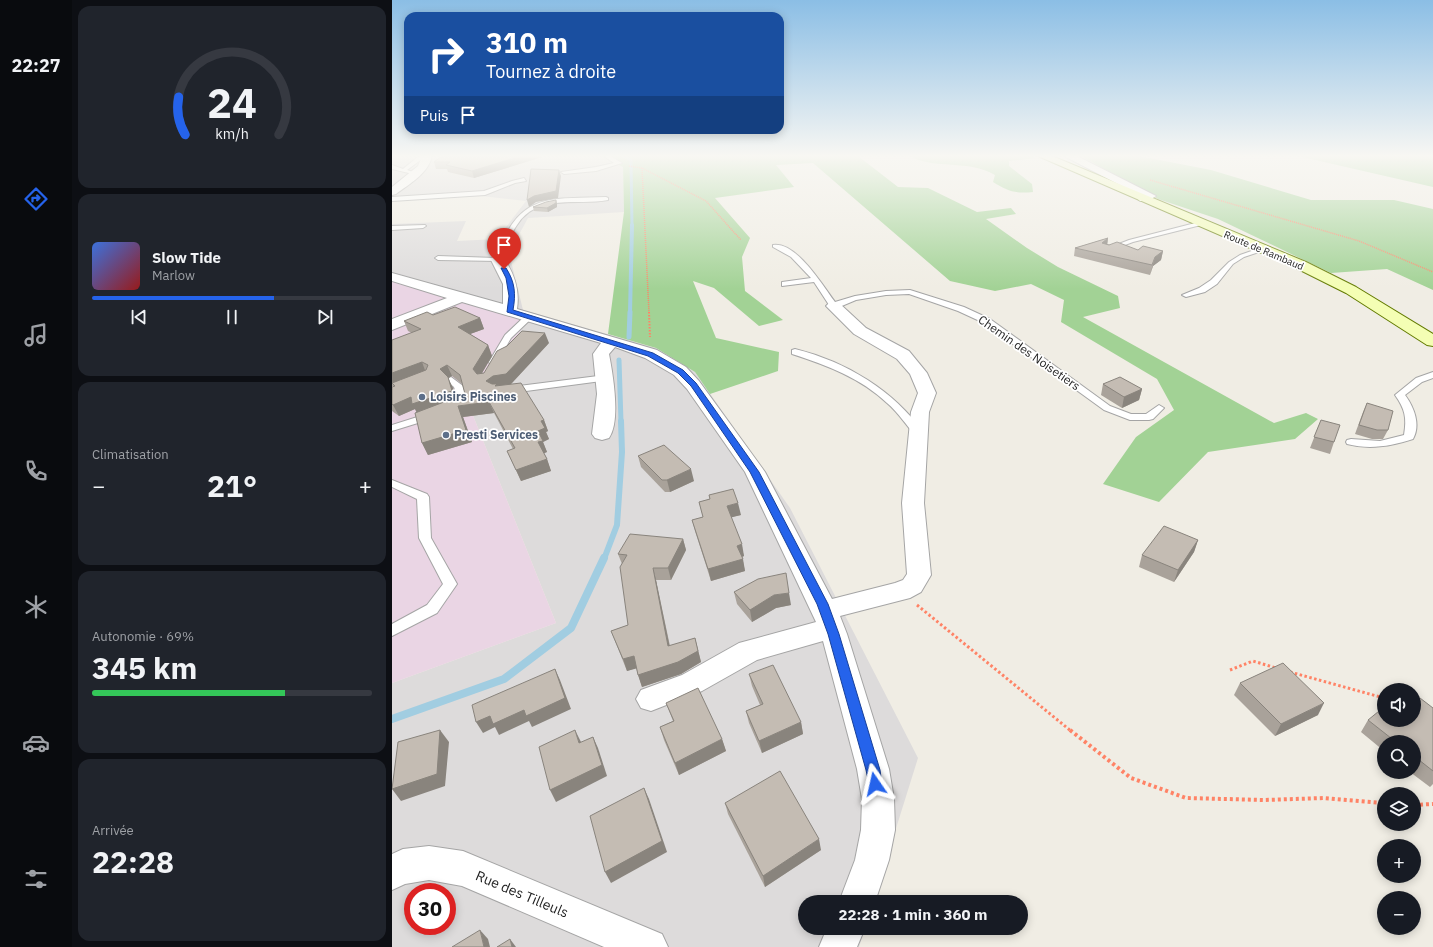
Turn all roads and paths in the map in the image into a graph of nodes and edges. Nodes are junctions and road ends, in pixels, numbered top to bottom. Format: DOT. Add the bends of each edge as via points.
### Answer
graph roads {
  1 [pos="573,200"];
  2 [pos="644,200"];
  3 [pos="704,200"];
  4 [pos="1147,200"];
  5 [pos="1219,200"];
  6 [pos="1203,223"];
  7 [pos="423,226"];
  8 [pos="392,228"];
  9 [pos="742,240"];
  10 [pos="775,246"];
  11 [pos="1263,248"];
  12 [pos="1105,250"];
  13 [pos="438,258"];
  14 [pos="498,260"];
  15 [pos="1433,272"];
  16 [pos="392,278"];
  17 [pos="814,280"];
  18 [pos="785,284"];
  19 [pos="1186,295"];
  20 [pos="461,297"];
  21 [pos="834,306"];
  22 [pos="519,314"];
  23 [pos="392,325"];
  24 [pos="612,341"];
  25 [pos="1433,341"];
  26 [pos="795,352"];
  27 [pos="651,354"];
  28 [pos="489,370"];
  29 [pos="1433,375"];
  30 [pos="606,378"];
  31 [pos="451,380"];
  32 [pos="505,390"];
  33 [pos="1159,408"];
  34 [pos="392,428"];
  35 [pos="919,433"];
  36 [pos="602,434"];
  37 [pos="1351,442"];
  38 [pos="392,483"];
  39 [pos="902,591"];
  40 [pos="828,619"];
  41 [pos="392,631"];
  42 [pos="1281,669"];
  43 [pos="1230,670"];
  44 [pos="1288,672"];
  45 [pos="1377,696"];
  46 [pos="651,699"];
  47 [pos="1377,802"];
  48 [pos="1433,804"];
  49 [pos="1421,805"];
  50 [pos="392,872"];
  51 [pos="860,895"];
  52 [pos="843,935"];
  53 [pos="649,947"];
  54 [pos="838,947"];
  1 -- 14 [label="lane" via="551,201 529,208 506,236"];
  2 -- 27 [label="path"];
  3 -- 9 [label="path"];
  4 -- 6 [label="street, Route de Rambaud"];
  5 -- 15 [label="path" via="1359,241"];
  6 -- 11 [label="street, Route de Rambaud"];
  6 -- 12 [label="lane"];
  7 -- 8 [label="lane"];
  10 -- 17 [label="lane" via="791,253"];
  11 -- 19 [label="lane" via="1236,259 1214,282 1202,290"];
  11 -- 25 [label="street, Route de Rambaud" via="1334,281"];
  13 -- 14 [label="lane"];
  14 -- 22 [label="street" via="509,278"];
  16 -- 20 [label="street"];
  17 -- 18 [label="lane"];
  17 -- 21 [label="lane"];
  20 -- 22 [label="street"];
  20 -- 23 [label="street"];
  21 -- 33 [label="lane, Chemin des Noisetiers" via="855,298 910,292 961,309 987,321 1108,408 1130,417 1149,417"];
  21 -- 35 [label="street" via="860,331 903,355 918,373 927,393 920,412"];
  22 -- 24 [label="street"];
  22 -- 28 [label="lane"];
  24 -- 27 [label="street"];
  24 -- 30 [label="street" via="601,354"];
  26 -- 35 [label="lane" via="848,372 890,400"];
  27 -- 40 [label="street" via="680,371 693,385 755,472"];
  29 -- 37 [label="lane" via="1415,382 1400,395 1409,407 1412,419 1409,437 1367,446"];
  30 -- 32 [label="lane"];
  30 -- 36 [label="street" via="606,412"];
  31 -- 34 [label="lane" via="458,386 464,404"];
  35 -- 39 [label="street" via="913,503 919,575 912,586"];
  38 -- 41 [label="lane" via="422,497 425,538 450,584 432,609"];
  39 -- 40 [label="street"];
  39 -- 47 [label="path" via="953,637 1131,778 1186,798 1324,798"];
  40 -- 46 [label="street" via="749,651 692,683"];
  40 -- 51 [label="street" via="873,770 878,799 878,830 872,860"];
  42 -- 43 [label="path" via="1253,661"];
  44 -- 45 [label="path"];
  48 -- 49 [label="path"];
  50 -- 53 [label="street, Rue des Tilleuls" via="403,866 429,862 463,869"];
  52 -- 54 [label="street"];
}
